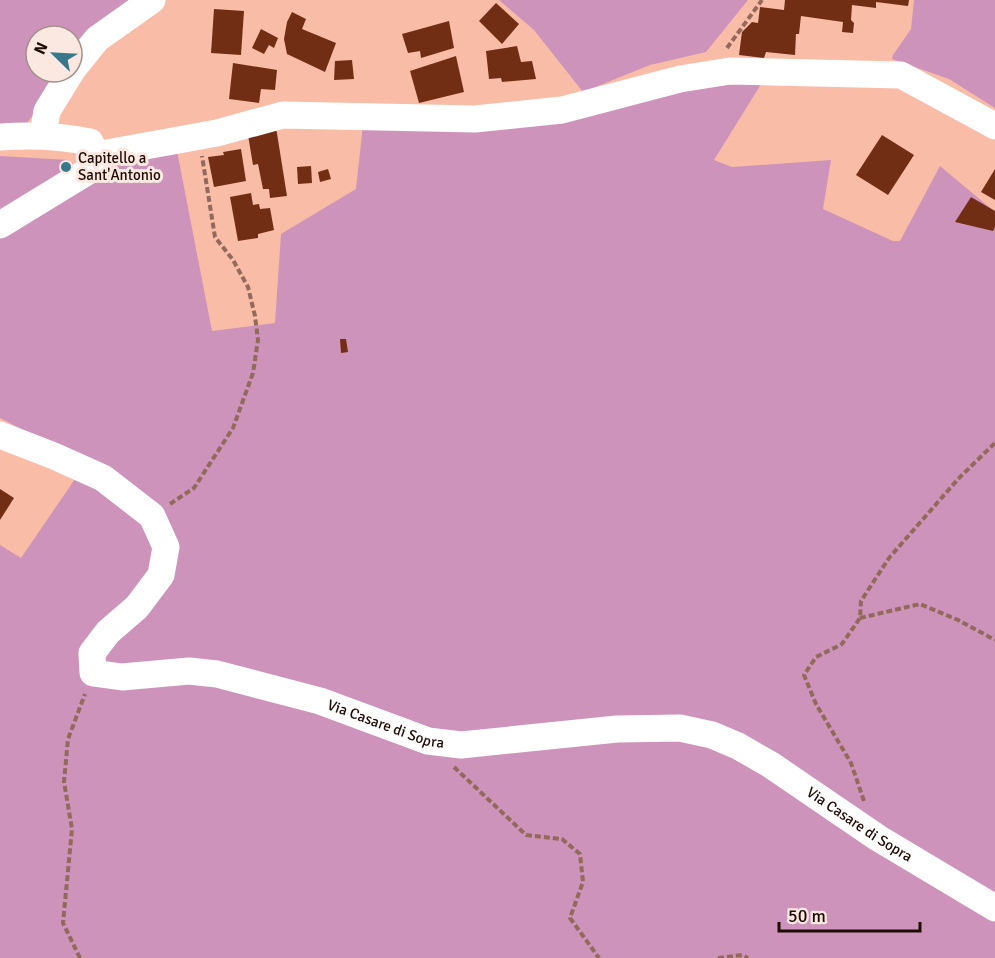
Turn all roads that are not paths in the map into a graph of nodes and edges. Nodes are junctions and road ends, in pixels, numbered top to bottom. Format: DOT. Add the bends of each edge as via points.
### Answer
graph roads {
  1 [pos="152,0"];
  2 [pos="84,55"];
  3 [pos="63,84"];
  4 [pos="995,126"];
  5 [pos="43,135"];
  6 [pos="0,136"];
  7 [pos="96,156"];
  8 [pos="0,225"];
  9 [pos="0,435"];
  10 [pos="995,908"];
  1 -- 2 [label="street" via="97,39"];
  3 -- 5 [label="street" via="47,111"];
  4 -- 7 [label="street" via="902,75 730,71 680,79 562,110 475,119 283,116"];
  5 -- 6 [label="street"];
  5 -- 7 [label="street" via="90,142"];
  7 -- 8 [label="street" via="90,170"];
  9 -- 10 [label="street, Via Casare di Sopra" via="103,478 152,516 166,547 161,575 137,607 108,632 92,653 93,673 122,677 189,671 217,674 320,701 428,741 461,745 617,729 680,728 712,735 771,765 878,838"];
}
